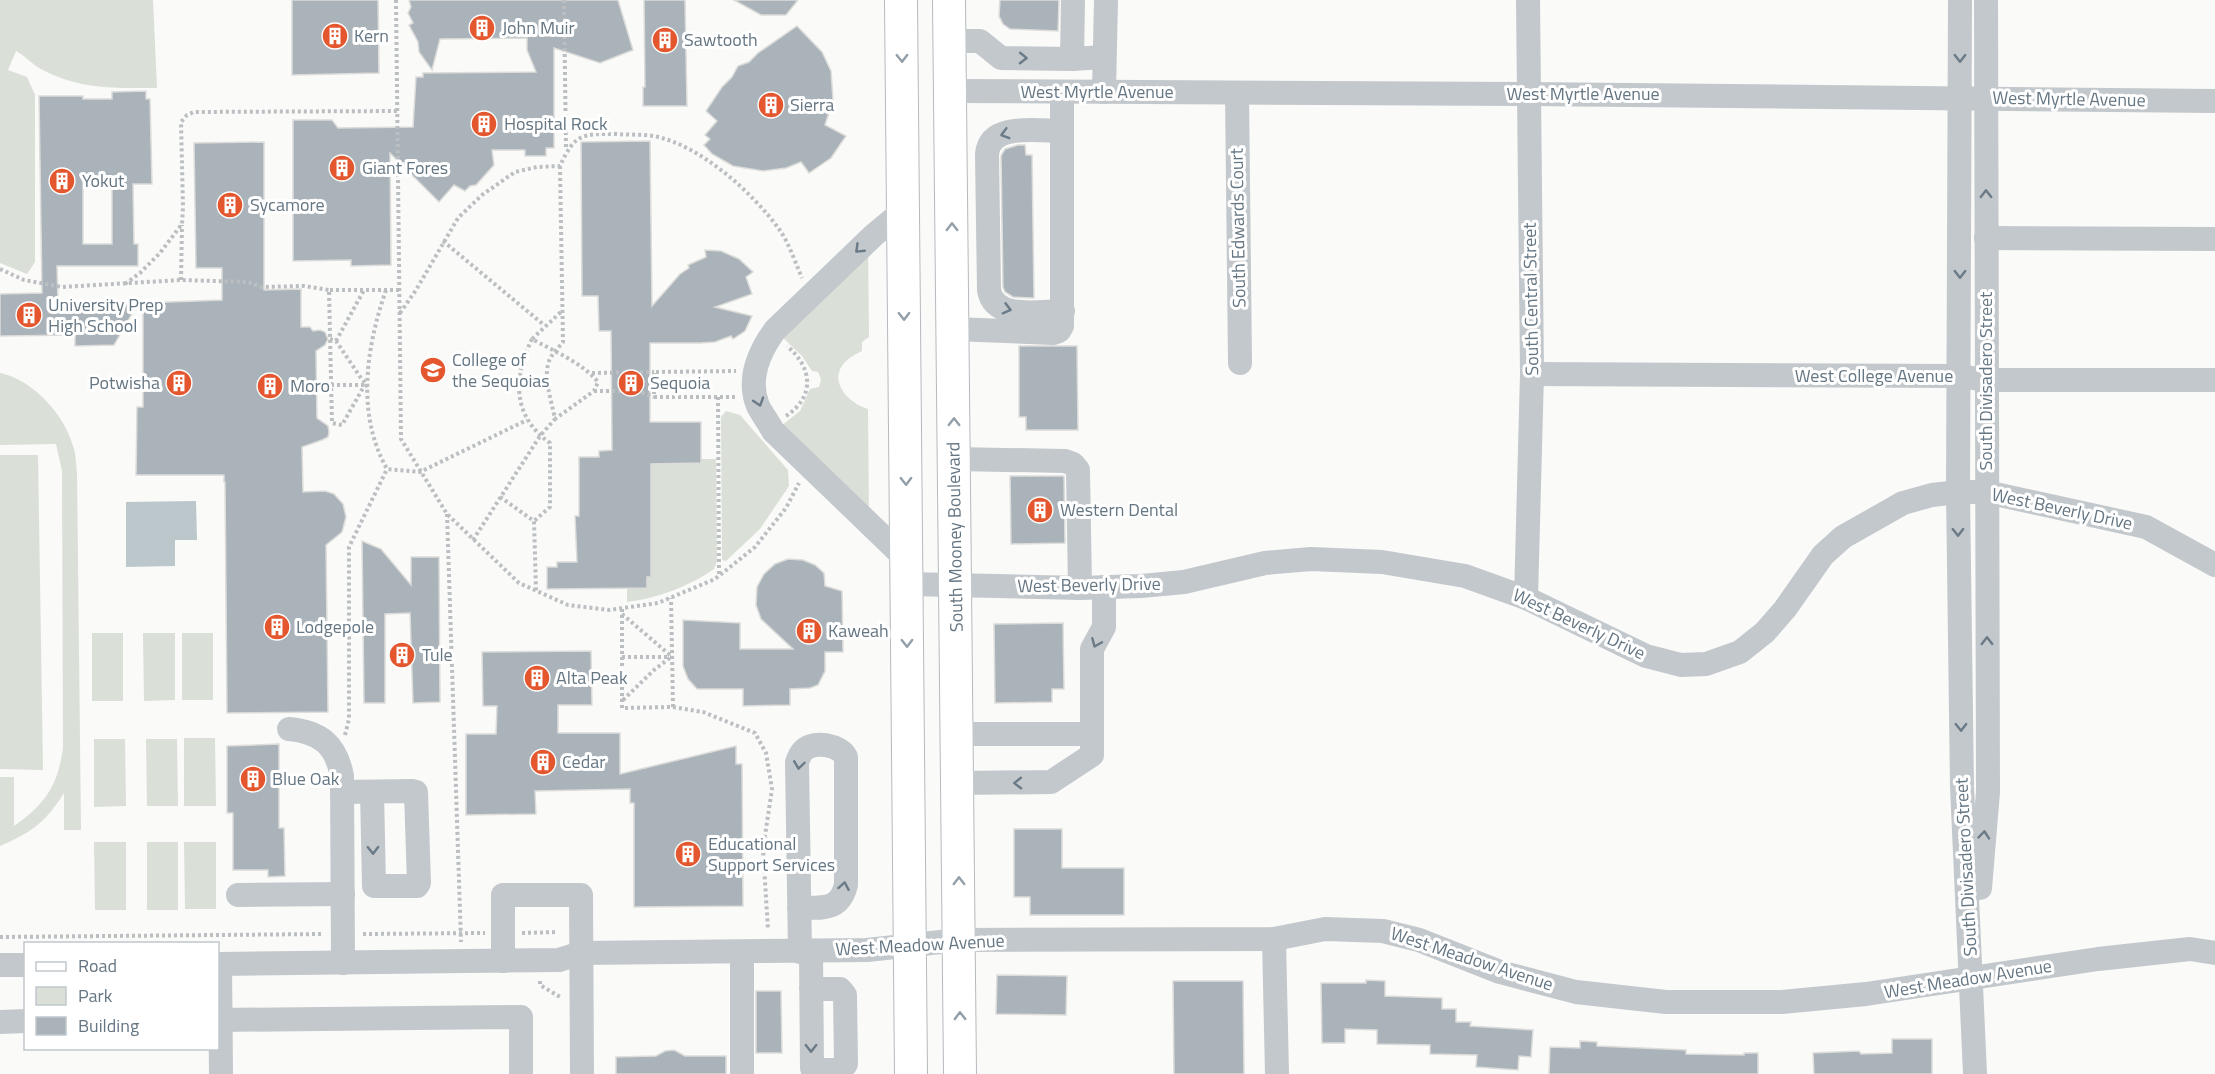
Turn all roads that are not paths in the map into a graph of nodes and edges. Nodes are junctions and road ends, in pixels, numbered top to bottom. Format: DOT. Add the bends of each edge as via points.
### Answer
graph roads {
  1 [pos="901,0"];
  2 [pos="949,0"];
  3 [pos="1073,0"];
  4 [pos="1106,0"];
  5 [pos="1528,0"];
  6 [pos="1960,0"];
  7 [pos="1986,0"];
  8 [pos="950,41"];
  9 [pos="1105,55"];
  10 [pos="1072,59"];
  11 [pos="951,91"];
  12 [pos="1062,92"];
  13 [pos="1104,92"];
  14 [pos="1237,93"];
  15 [pos="1528,94"];
  16 [pos="1960,97"];
  17 [pos="1986,98"];
  18 [pos="2215,101"];
  19 [pos="1062,131"];
  20 [pos="903,211"];
  21 [pos="1986,238"];
  22 [pos="2215,239"];
  23 [pos="1063,316"];
  24 [pos="953,329"];
  25 [pos="1240,363"];
  26 [pos="1532,374"];
  27 [pos="1959,376"];
  28 [pos="1986,380"];
  29 [pos="2215,380"];
  30 [pos="954,459"];
  31 [pos="1958,492"];
  32 [pos="1986,492"];
  33 [pos="2215,565"];
  34 [pos="907,572"];
  35 [pos="955,585"];
  36 [pos="1092,587"];
  37 [pos="1526,598"];
  38 [pos="289,729"];
  39 [pos="957,734"];
  40 [pos="1092,734"];
  41 [pos="958,783"];
  42 [pos="342,792"];
  43 [pos="372,792"];
  44 [pos="374,886"];
  45 [pos="343,891"];
  46 [pos="238,895"];
  47 [pos="799,908"];
  48 [pos="1274,939"];
  49 [pos="959,940"];
  50 [pos="911,944"];
  51 [pos="806,951"];
  52 [pos="742,952"];
  53 [pos="581,953"];
  54 [pos="2215,953"];
  55 [pos="503,961"];
  56 [pos="343,963"];
  57 [pos="219,964"];
  58 [pos="0,965"];
  59 [pos="24,965"];
  60 [pos="1972,977"];
  61 [pos="811,989"];
  62 [pos="219,1020"];
  63 [pos="0,1022"];
  64 [pos="24,1022"];
  65 [pos="221,1074"];
  66 [pos="521,1074"];
  67 [pos="582,1074"];
  68 [pos="742,1074"];
  69 [pos="911,1074"];
  70 [pos="960,1074"];
  71 [pos="1276,1074"];
  72 [pos="1975,1074"];
  1 -- 20 [label="main road, one-way"];
  2 -- 8 [label="main road, South Mooney Boulevard"];
  3 -- 10 [label="street"];
  4 -- 9 [label="street"];
  5 -- 15 [label="street, South Central Street"];
  6 -- 16 [label="street, South Divisadero Street, one-way"];
  7 -- 17 [label="street, South Divisadero Street"];
  8 -- 10 [label="street, one-way" via="980,41 1001,58"];
  8 -- 11 [label="main road, South Mooney Boulevard"];
  9 -- 10 [label="street"];
  9 -- 13 [label="street"];
  11 -- 12 [label="street, West Myrtle Avenue"];
  24 -- 11 [label="main road, South Mooney Boulevard, one-way"];
  12 -- 13 [label="street, West Myrtle Avenue"];
  12 -- 19 [label="street"];
  13 -- 14 [label="street, West Myrtle Avenue"];
  14 -- 15 [label="street, West Myrtle Avenue"];
  14 -- 25 [label="street, South Edwards Court"];
  15 -- 16 [label="street, West Myrtle Avenue"];
  15 -- 26 [label="street, South Central Street"];
  16 -- 17 [label="street, West Myrtle Avenue"];
  16 -- 27 [label="street, South Divisadero Street, one-way"];
  17 -- 18 [label="street, West Myrtle Avenue"];
  21 -- 17 [label="street, South Divisadero Street, one-way"];
  19 -- 23 [label="street"];
  19 -- 23 [label="street, one-way" via="1003,132 990,143 987,154 988,291 992,301 1006,310"];
  20 -- 34 [label="main road, one-way"];
  20 -- 34 [label="street, one-way" via="771,335 755,367 754,386 758,405 773,430"];
  21 -- 22 [label="street"];
  21 -- 28 [label="street, South Divisadero Street"];
  23 -- 24 [label="street" via="1059,331 1053,333"];
  30 -- 24 [label="main road, South Mooney Boulevard, one-way"];
  26 -- 27 [label="street, West College Avenue"];
  26 -- 37 [label="street, South Central Street"];
  27 -- 28 [label="street, West College Avenue"];
  27 -- 31 [label="street, South Divisadero Street"];
  28 -- 29 [label="street, West College Avenue"];
  28 -- 32 [label="street, South Divisadero Street"];
  30 -- 35 [label="main road, South Mooney Boulevard"];
  30 -- 36 [label="street" via="1073,464 1078,470"];
  31 -- 32 [label="street, West Beverly Drive"];
  31 -- 37 [label="street, West Beverly Drive" via="1903,502 1843,537 1823,555 1765,632 1740,652 1706,664 1681,665 1646,656"];
  31 -- 60 [label="street, South Divisadero Street, one-way" via="1962,787"];
  32 -- 33 [label="street, West Beverly Drive" via="2146,527"];
  60 -- 32 [label="street, South Divisadero Street, one-way" via="1988,792"];
  34 -- 35 [label="street, West Beverly Drive"];
  34 -- 50 [label="main road, one-way"];
  35 -- 36 [label="street, West Beverly Drive"];
  35 -- 39 [label="main road, South Mooney Boulevard"];
  36 -- 37 [label="street, West Beverly Drive" via="1184,582 1265,563 1311,559 1382,562 1466,576"];
  36 -- 40 [label="street, one-way" via="1104,627 1092,649"];
  38 -- 42 [label="street" via="313,734 324,741 338,758"];
  39 -- 40 [label="street"];
  39 -- 41 [label="main road, South Mooney Boulevard"];
  40 -- 41 [label="street, one-way" via="1092,755 1051,782"];
  49 -- 41 [label="main road, South Mooney Boulevard, one-way"];
  42 -- 43 [label="street"];
  42 -- 45 [label="street"];
  43 -- 44 [label="street, one-way"];
  43 -- 44 [label="street" via="415,792 418,797 418,885"];
  44 -- 45 [label="street"];
  45 -- 46 [label="street"];
  45 -- 56 [label="street"];
  47 -- 47 [label="street, one-way" via="836,904 846,885 846,757 836,746 808,747 797,762"];
  47 -- 51 [label="street"];
  48 -- 49 [label="street, West Meadow Avenue"];
  48 -- 60 [label="street, West Meadow Avenue" via="1325,929 1383,931 1419,940 1500,972 1576,992 1666,1002 1782,1002 1866,994"];
  48 -- 71 [label="street"];
  49 -- 50 [label="street, West Meadow Avenue"];
  70 -- 49 [label="main road, South Mooney Boulevard, one-way"];
  50 -- 51 [label="street, West Meadow Avenue" via="867,950"];
  50 -- 69 [label="main road"];
  51 -- 52 [label="street, West Meadow Avenue"];
  51 -- 61 [label="street"];
  52 -- 53 [label="street, West Meadow Avenue"];
  52 -- 68 [label="street"];
  53 -- 55 [label="street, West Meadow Avenue" via="558,960"];
  53 -- 55 [label="street" via="581,895 503,895"];
  53 -- 67 [label="street"];
  54 -- 60 [label="street, West Meadow Avenue" via="2190,949"];
  55 -- 56 [label="street, West Meadow Avenue"];
  56 -- 57 [label="street, West Meadow Avenue"];
  57 -- 62 [label="street"];
  58 -- 59 [label="street"];
  60 -- 72 [label="street, South Divisadero Street"];
  62 -- 65 [label="street"];
  62 -- 66 [label="street" via="520,1017"];
  63 -- 64 [label="street"];
}
